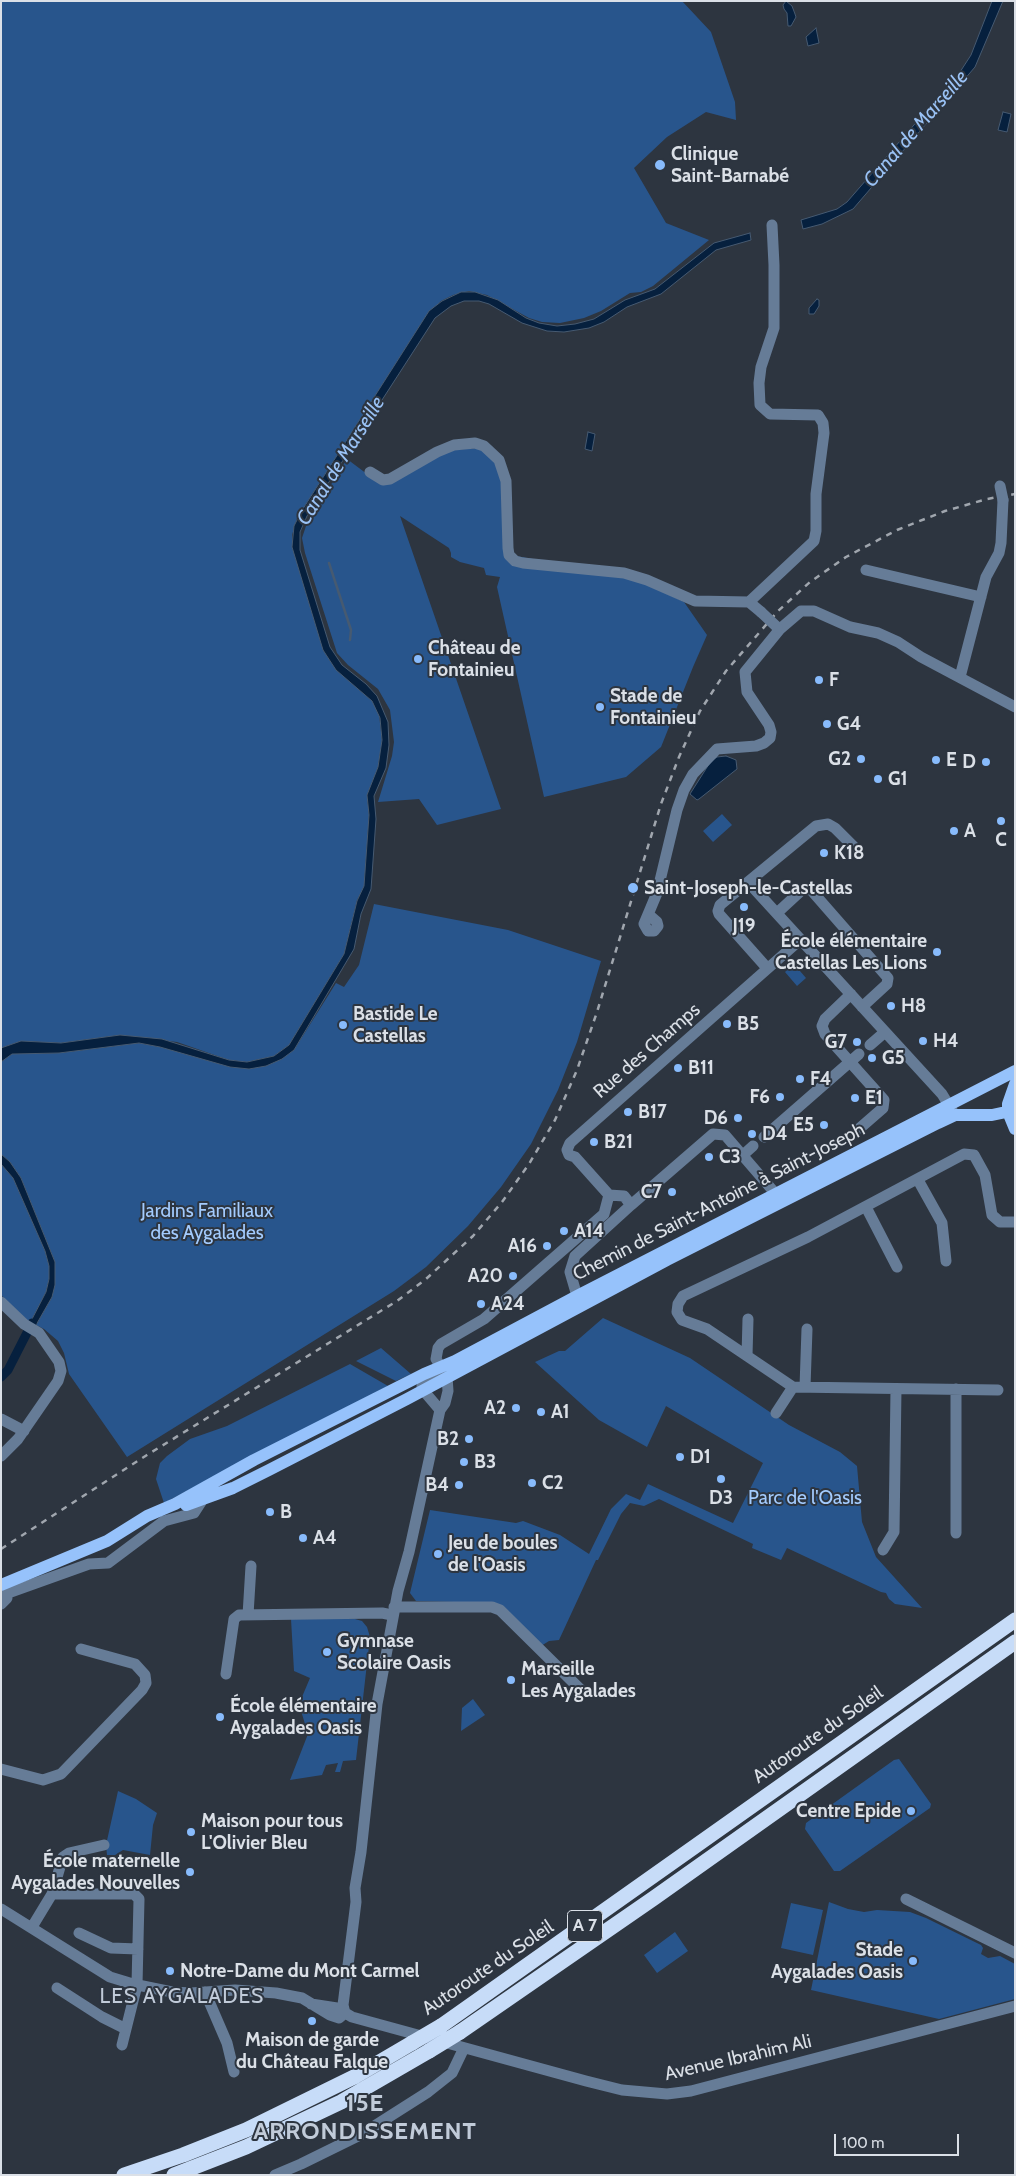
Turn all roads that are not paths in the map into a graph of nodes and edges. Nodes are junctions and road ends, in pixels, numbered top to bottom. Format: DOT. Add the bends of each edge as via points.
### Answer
graph roads {
  1 [pos="772,225"];
  2 [pos="370,472"];
  3 [pos="1000,486"];
  4 [pos="866,570"];
  5 [pos="981,598"];
  6 [pos="749,602"];
  7 [pos="779,628"];
  8 [pos="960,677"];
  9 [pos="1015,707"];
  10 [pos="854,847"];
  11 [pos="748,882"];
  12 [pos="777,912"];
  13 [pos="649,914"];
  14 [pos="800,940"];
  15 [pos="768,968"];
  16 [pos="851,994"];
  17 [pos="862,1007"];
  18 [pos="885,1032"];
  19 [pos="870,1045"];
  20 [pos="855,1058"];
  21 [pos="1015,1071"];
  22 [pos="1015,1084"];
  23 [pos="952,1111"];
  24 [pos="1011,1111"];
  25 [pos="992,1115"];
  26 [pos="860,1128"];
  27 [pos="1015,1131"];
  28 [pos="764,1137"];
  29 [pos="754,1146"];
  30 [pos="743,1155"];
  31 [pos="918,1180"];
  32 [pos="609,1195"];
  33 [pos="780,1198"];
  34 [pos="631,1205"];
  35 [pos="866,1207"];
  36 [pos="1015,1222"];
  37 [pos="946,1261"];
  38 [pos="897,1267"];
  39 [pos="577,1296"];
  40 [pos="1,1302"];
  41 [pos="748,1319"];
  42 [pos="807,1329"];
  43 [pos="747,1356"];
  44 [pos="444,1372"];
  45 [pos="793,1387"];
  46 [pos="805,1387"];
  47 [pos="896,1389"];
  48 [pos="956,1389"];
  49 [pos="423,1390"];
  50 [pos="998,1390"];
  51 [pos="440,1410"];
  52 [pos="776,1413"];
  53 [pos="1,1419"];
  54 [pos="24,1431"];
  55 [pos="1,1456"];
  56 [pos="176,1509"];
  57 [pos="956,1533"];
  58 [pos="883,1550"];
  59 [pos="251,1566"];
  60 [pos="4,1588"];
  61 [pos="1,1604"];
  62 [pos="393,1611"];
  63 [pos="248,1615"];
  64 [pos="1015,1620"];
  65 [pos="1015,1642"];
  66 [pos="81,1649"];
  67 [pos="226,1674"];
  68 [pos="582,1691"];
  69 [pos="1,1769"];
  70 [pos="104,1845"];
  71 [pos="52,1894"];
  72 [pos="906,1899"];
  73 [pos="1,1909"];
  74 [pos="32,1927"];
  75 [pos="79,1933"];
  76 [pos="138,1949"];
  77 [pos="1015,1953"];
  78 [pos="137,1986"];
  79 [pos="57,1988"];
  80 [pos="204,1992"];
  81 [pos="1015,2006"];
  82 [pos="345,2013"];
  83 [pos="126,2028"];
  84 [pos="411,2038"];
  85 [pos="122,2045"];
  86 [pos="464,2048"];
  87 [pos="234,2072"];
  88 [pos="124,2175"];
  89 [pos="174,2175"];
  90 [pos="275,2175"];
  1 -- 6 [label="street" via="774,328 761,367 760,405 770,414 818,415 824,433 814,541"];
  2 -- 6 [label="street" via="383,480 390,479 438,452 463,443 484,446 493,453 503,471 508,490 508,548 515,561 624,574 648,580 695,601"];
  3 -- 5 [label="street, bridge" via="1003,500 1001,542"];
  4 -- 5 [label="street"];
  5 -- 8 [label="street"];
  6 -- 7 [label="street, bridge"];
  7 -- 8 [label="street" via="809,609 850,626 878,633"];
  7 -- 13 [label="street" via="745,672 747,692 769,725 770,738 756,746 717,749 693,774 677,810 666,861"];
  8 -- 9 [label="street"];
  10 -- 11 [label="street" via="835,828 821,824"];
  11 -- 12 [label="street"];
  11 -- 15 [label="street" via="720,905 718,912"];
  12 -- 14 [label="street"];
  12 -- 17 [label="street" via="803,889 811,890 888,978 887,984"];
  14 -- 15 [label="street, Rue des Champs"];
  14 -- 16 [label="street"];
  15 -- 32 [label="street, Rue des Champs" via="570,1143 569,1155 575,1157"];
  16 -- 17 [label="street"];
  16 -- 20 [label="street" via="822,1026 825,1034"];
  17 -- 18 [label="street"];
  18 -- 19 [label="street"];
  18 -- 23 [label="street" via="942,1094"];
  20 -- 26 [label="street" via="884,1100 883,1108"];
  20 -- 28 [label="street"];
  21 -- 23 [label="main road, Chemin de Saint-Antoine à Saint-Joseph"];
  22 -- 24 [label="main road" via="1008,1104"];
  23 -- 25 [label="main road, Chemin de Saint-Antoine à Saint-Joseph"];
  23 -- 33 [label="main road, Chemin de Saint-Antoine à Saint-Joseph"];
  24 -- 25 [label="main road, Chemin de Saint-Antoine à Saint-Joseph"];
  24 -- 27 [label="main road"];
  25 -- 27 [label="main road"];
  29 -- 30 [label="street"];
  30 -- 33 [label="street"];
  30 -- 34 [label="street" via="725,1135 714,1134"];
  31 -- 35 [label="street"];
  31 -- 36 [label="street" via="964,1154 974,1155 984,1175 992,1214 1000,1222"];
  31 -- 37 [label="street" via="942,1223"];
  32 -- 34 [label="street" via="624,1196"];
  32 -- 44 [label="street" via="604,1214 484,1319 441,1344 436,1362"];
  33 -- 39 [label="main road, Chemin de Saint-Antoine à Saint-Joseph"];
  33 -- 44 [label="main road, Chemin de Saint-Antoine à Saint-Joseph" via="660,1264"];
  34 -- 39 [label="street" via="575,1256 570,1272"];
  35 -- 38 [label="street"];
  35 -- 43 [label="street" via="683,1296 677,1312 682,1320 707,1329"];
  39 -- 44 [label="main road, Chemin de Saint-Antoine à Saint-Joseph"];
  40 -- 54 [label="street" via="24,1324 39,1333 59,1362 61,1371 58,1382"];
  41 -- 43 [label="street"];
  42 -- 46 [label="street"];
  43 -- 45 [label="street"];
  44 -- 49 [label="main road, Chemin de Saint-Antoine à Saint-Joseph"];
  44 -- 51 [label="street" via="448,1391"];
  44 -- 56 [label="main road, Chemin de Saint-Antoine à Saint-Joseph" via="424,1374 254,1460"];
  45 -- 46 [label="street"];
  45 -- 52 [label="street"];
  46 -- 47 [label="street"];
  47 -- 48 [label="street"];
  47 -- 58 [label="street" via="894,1532"];
  48 -- 50 [label="street"];
  48 -- 57 [label="street"];
  49 -- 51 [label="street"];
  49 -- 56 [label="main road, Chemin de Saint-Antoine à Saint-Joseph" via="262,1474"];
  51 -- 62 [label="street"];
  53 -- 54 [label="street"];
  54 -- 55 [label="street"];
  56 -- 60 [label="main road, Chemin de Saint-Antoine à Saint-Joseph" via="147,1516 107,1541"];
  56 -- 60 [label="street, Chemin de Saint-Antoine à Saint-Joseph" via="108,1563 89,1564"];
  59 -- 63 [label="street"];
  60 -- 61 [label="street" via="7,1598"];
  62 -- 63 [label="street"];
  62 -- 68 [label="street" via="492,1607 500,1610"];
  62 -- 82 [label="street" via="377,1704 357,1868 343,2006"];
  63 -- 67 [label="street" via="234,1619"];
  64 -- 84 [label="highway, Autoroute du Soleil / A 7, bridge" via="441,2026"];
  65 -- 89 [label="highway, Autoroute du Soleil / A 7, bridge" via="460,2032 341,2102 246,2147"];
  66 -- 69 [label="street" via="135,1664 145,1675 146,1683 142,1690 61,1774 43,1780"];
  70 -- 71 [label="street" via="64,1857"];
  71 -- 74 [label="street"];
  71 -- 76 [label="street" via="134,1894 138,1897"];
  72 -- 77 [label="street"];
  73 -- 74 [label="street"];
  74 -- 78 [label="street" via="110,1977"];
  75 -- 76 [label="street" via="111,1948"];
  76 -- 78 [label="street"];
  78 -- 80 [label="street" via="172,1992"];
  78 -- 83 [label="street"];
  79 -- 83 [label="street" via="102,2017"];
  80 -- 82 [label="street, Avenue Ibrahim Ali" via="276,1993 302,1998 326,2014 339,2018"];
  80 -- 87 [label="street" via="227,2043"];
  81 -- 86 [label="street, Avenue Ibrahim Ali" via="691,2091 667,2094 650,2094 586,2081"];
  82 -- 84 [label="street, Avenue Ibrahim Ali"];
  83 -- 85 [label="street"];
  84 -- 86 [label="street, Avenue Ibrahim Ali"];
  84 -- 88 [label="highway, Autoroute du Soleil / A 7" via="354,2077 246,2130"];
  86 -- 90 [label="street" via="452,2073 428,2092 362,2134"];
}
